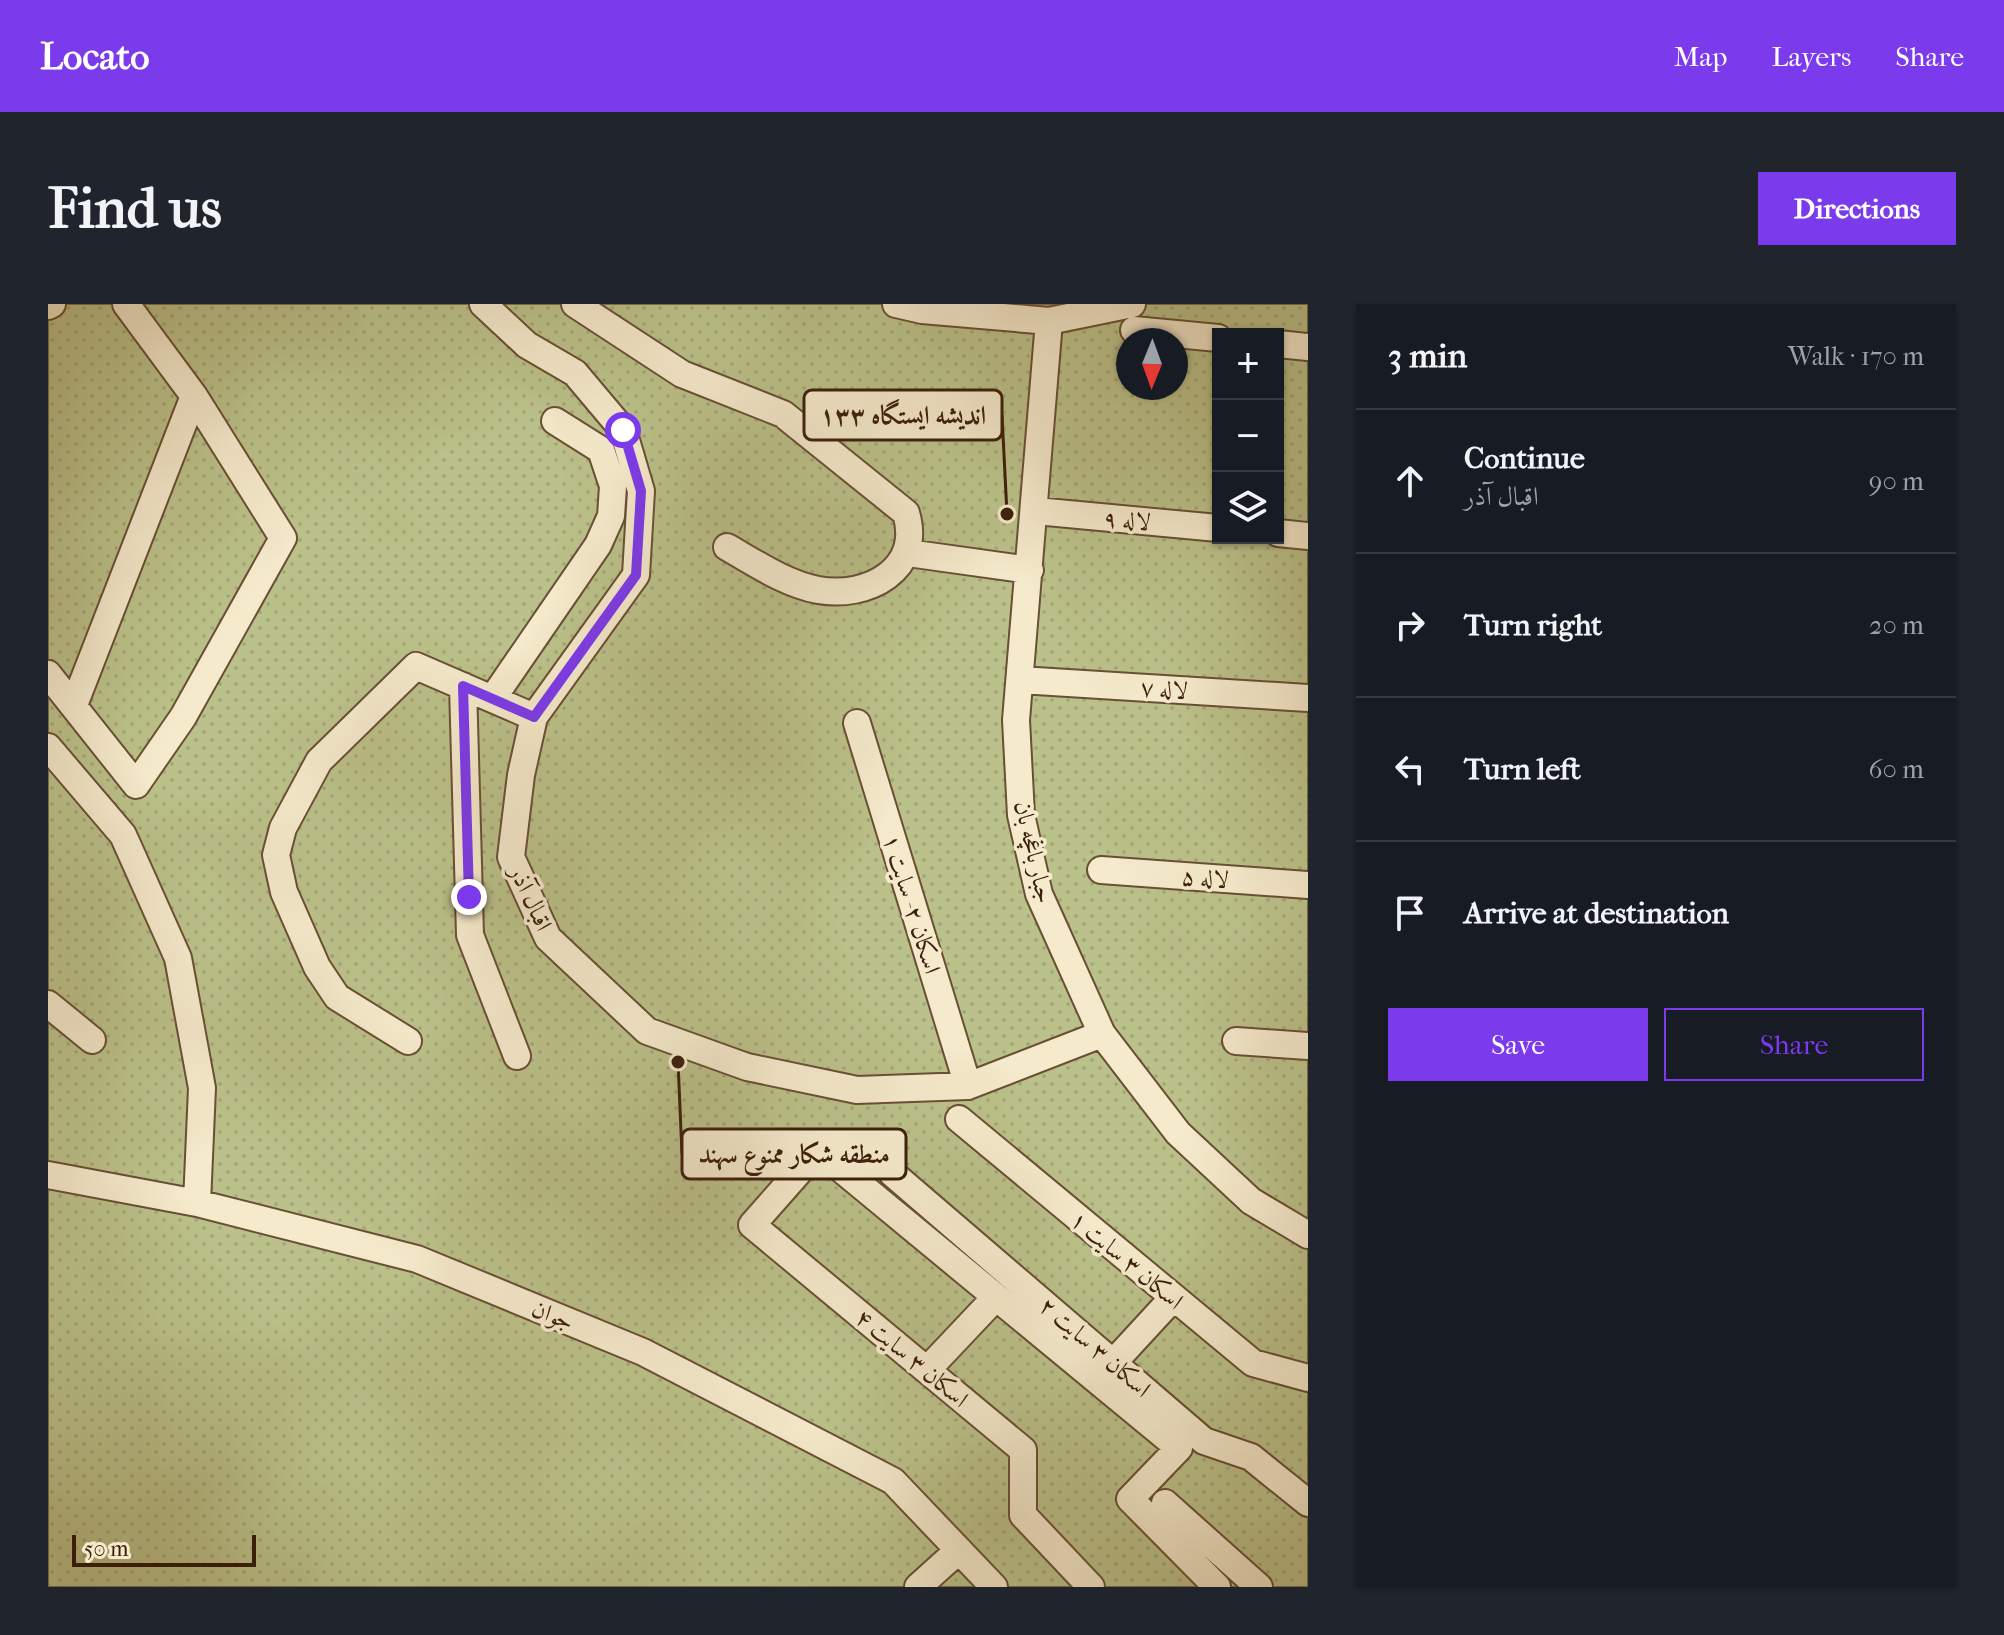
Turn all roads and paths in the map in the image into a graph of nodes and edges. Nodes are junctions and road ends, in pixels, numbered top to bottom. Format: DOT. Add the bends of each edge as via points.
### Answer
graph roads {
  1 [pos="126,304"];
  2 [pos="483,304"];
  3 [pos="575,304"];
  4 [pos="896,304"];
  5 [pos="1133,317"];
  6 [pos="1049,321"];
  7 [pos="1212,337"];
  8 [pos="1284,345"];
  9 [pos="1308,347"];
  10 [pos="194,396"];
  11 [pos="555,421"];
  12 [pos="1036,511"];
  13 [pos="1212,527"];
  14 [pos="1284,534"];
  15 [pos="1308,536"];
  16 [pos="727,547"];
  17 [pos="908,553"];
  18 [pos="1030,570"];
  19 [pos="48,674"];
  20 [pos="1020,680"];
  21 [pos="463,686"];
  22 [pos="493,698"];
  23 [pos="1308,698"];
  24 [pos="74,705"];
  25 [pos="534,717"];
  26 [pos="857,723"];
  27 [pos="48,747"];
  28 [pos="1101,870"];
  29 [pos="1308,885"];
  30 [pos="48,1004"];
  31 [pos="1102,1034"];
  32 [pos="92,1040"];
  33 [pos="408,1041"];
  34 [pos="1236,1041"];
  35 [pos="1308,1046"];
  36 [pos="517,1056"];
  37 [pos="968,1086"];
  38 [pos="959,1119"];
  39 [pos="893,1174"];
  40 [pos="48,1175"];
  41 [pos="197,1203"];
  42 [pos="1308,1235"];
  43 [pos="996,1297"];
  44 [pos="1172,1299"];
  45 [pos="1113,1363"];
  46 [pos="927,1370"];
  47 [pos="1308,1378"];
  48 [pos="1165,1503"];
  49 [pos="1308,1503"];
  50 [pos="959,1550"];
  51 [pos="920,1586"];
  52 [pos="994,1587"];
  53 [pos="1091,1587"];
  54 [pos="1217,1587"];
  55 [pos="1259,1587"];
  1 -- 10 [label="street"];
  2 -- 25 [label="street, اقبال آذر" via="527,345 575,373 623,430 641,491 636,575"];
  3 -- 17 [label="street" via="682,374 783,414 906,513 911,530"];
  4 -- 6 [label="street"];
  5 -- 6 [label="street"];
  5 -- 7 [label="street"];
  6 -- 12 [label="street, جبار باغچه بان"];
  8 -- 9 [label="street"];
  10 -- 24 [label="street"];
  10 -- 24 [label="street" via="283,538 183,717 136,785"];
  11 -- 22 [label="street" via="601,450 613,486 611,516 598,545"];
  12 -- 13 [label="street, لاله ۹"];
  12 -- 18 [label="street, جبار باغچه بان"];
  14 -- 15 [label="street"];
  16 -- 17 [label="street" via="774,574 819,590 863,588 894,572"];
  17 -- 18 [label="street"];
  18 -- 20 [label="street, جبار باغچه بان"];
  19 -- 24 [label="street"];
  20 -- 23 [label="street, لاله ۷"];
  20 -- 31 [label="street, جبار باغچه بان" via="1016,720 1021,815 1039,894"];
  21 -- 22 [label="street"];
  21 -- 33 [label="street" via="416,666 319,761 283,828 276,855 284,892 317,967 337,997"];
  21 -- 36 [label="street" via="470,935"];
  22 -- 25 [label="street"];
  25 -- 37 [label="street, اقبال آذر" via="511,857 548,938 647,1031 747,1067 857,1090"];
  26 -- 37 [label="street, اسکان ۲- سایت ۱"];
  27 -- 41 [label="street" via="123,835 178,958 202,1088"];
  28 -- 29 [label="street, لاله ۵"];
  30 -- 32 [label="street"];
  31 -- 37 [label="street, اقبال آذر"];
  31 -- 42 [label="street, جبار باغچه بان" via="1178,1133 1251,1201"];
  34 -- 35 [label="street"];
  38 -- 44 [label="street, اسکان ۳ سایت ۱"];
  39 -- 45 [label="street, اسکان ۳ سایت ۲"];
  40 -- 41 [label="street, جوان"];
  41 -- 50 [label="street, جوان" via="417,1259 643,1352 893,1481"];
  43 -- 46 [label="street"];
  43 -- 46 [label="street, اسکان ۳ سایت ۴" via="818,1150 752,1225"];
  43 -- 54 [label="street" via="1179,1448 1130,1499"];
  44 -- 45 [label="street"];
  44 -- 47 [label="street, اسکان ۳ سایت ۱" via="1253,1363"];
  45 -- 49 [label="street, اسکان ۳ سایت ۲" via="1204,1441 1251,1457"];
  46 -- 53 [label="street, اسکان ۳ سایت ۴" via="1023,1450 1023,1515"];
  48 -- 55 [label="street"];
  50 -- 51 [label="street"];
  50 -- 52 [label="street, جوان"];
}
